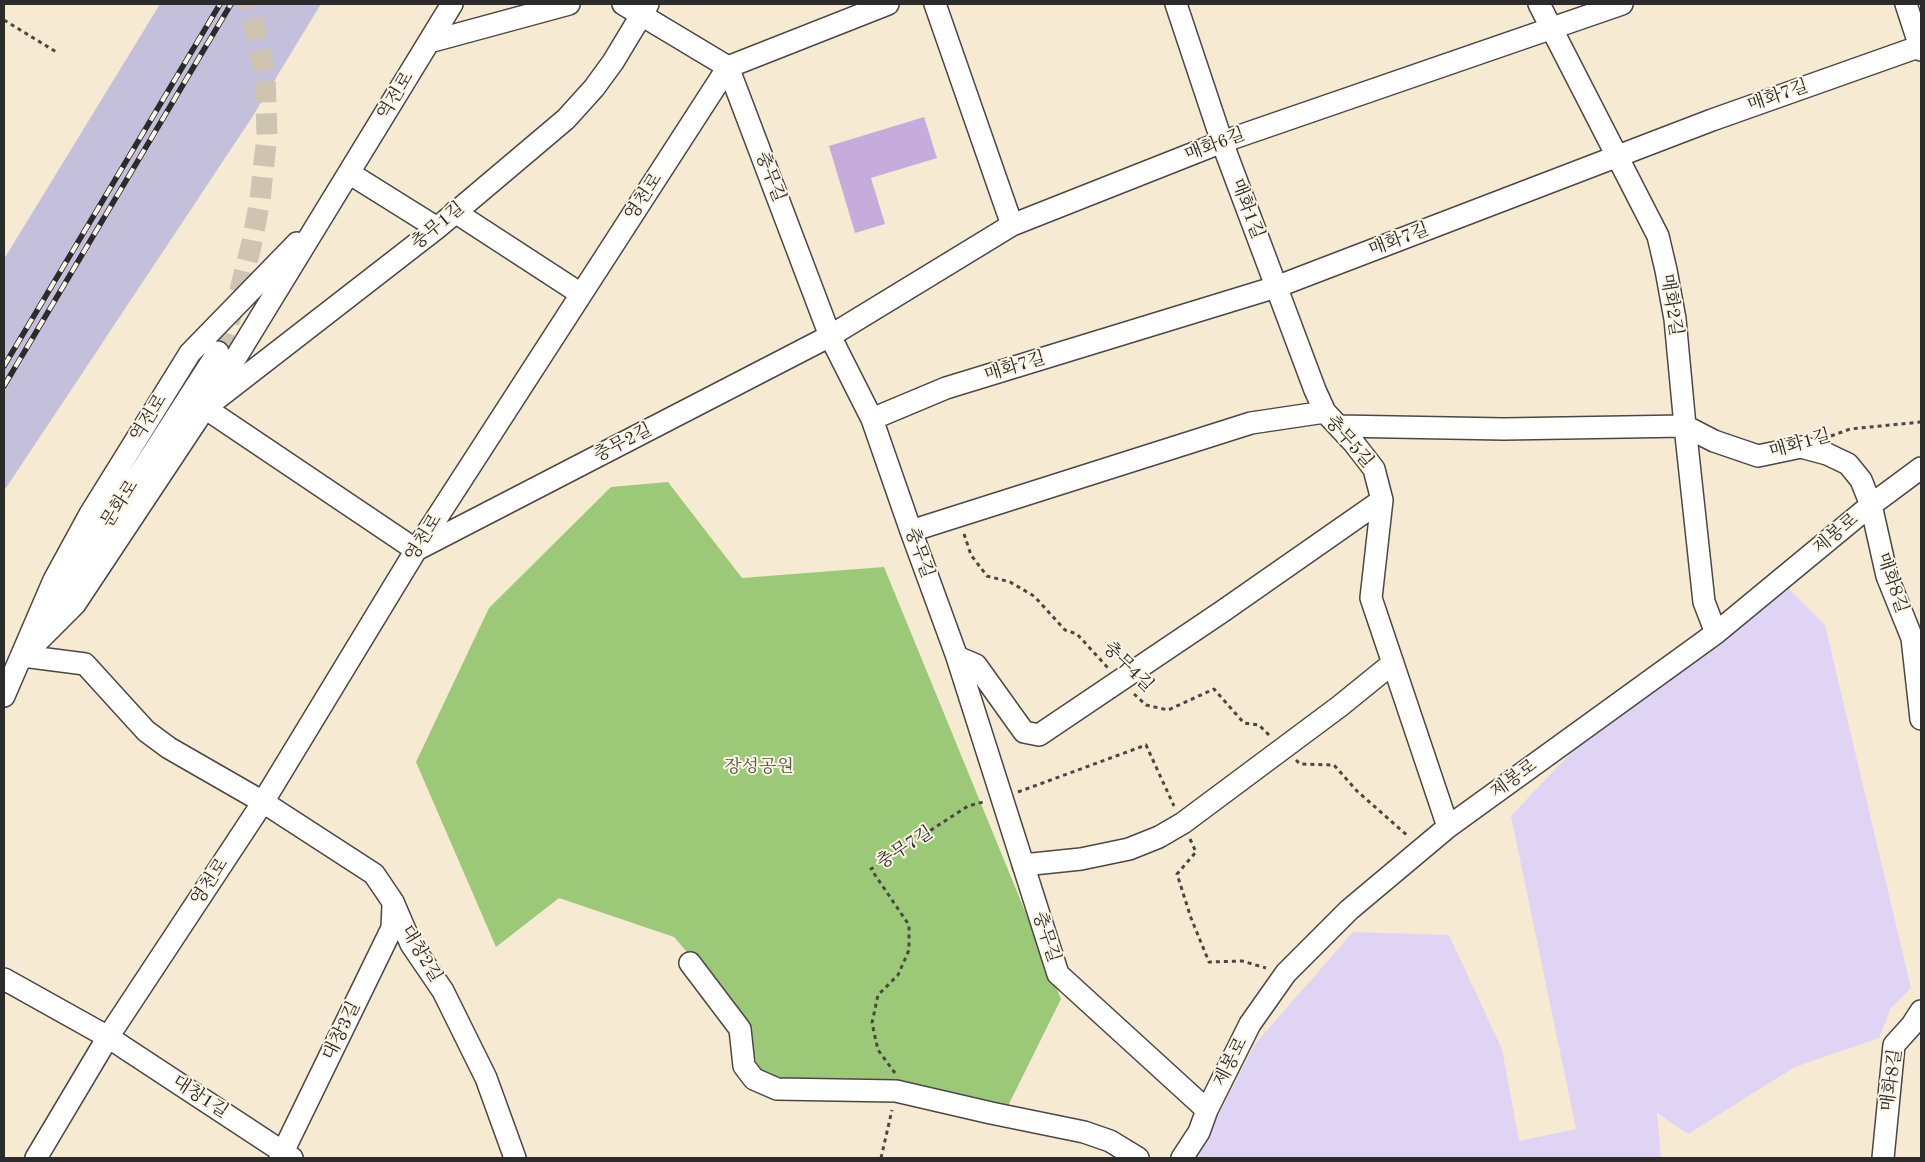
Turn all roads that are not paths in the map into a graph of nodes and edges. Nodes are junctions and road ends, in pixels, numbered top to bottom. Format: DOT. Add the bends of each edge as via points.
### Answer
graph roads {
  1 [pos="452,4"];
  2 [pos="569,4"];
  3 [pos="623,4"];
  4 [pos="888,4"];
  5 [pos="935,4"];
  6 [pos="1176,4"];
  7 [pos="1539,4"];
  8 [pos="1622,4"];
  9 [pos="1906,4"];
  10 [pos="645,9"];
  11 [pos="1551,28"];
  12 [pos="429,42"];
  13 [pos="1921,47"];
  14 [pos="728,67"];
  15 [pos="1222,142"];
  16 [pos="1618,157"];
  17 [pos="349,173"];
  18 [pos="455,212"];
  19 [pos="324,214"];
  20 [pos="1012,225"];
  21 [pos="437,228"];
  22 [pos="1276,287"];
  23 [pos="581,294"];
  24 [pos="830,336"];
  25 [pos="218,352"];
  26 [pos="205,408"];
  27 [pos="872,419"];
  28 [pos="1332,419"];
  29 [pos="1685,426"];
  30 [pos="1801,447"];
  31 [pos="1921,468"];
  32 [pos="1382,500"];
  33 [pos="1871,505"];
  34 [pos="911,531"];
  35 [pos="416,550"];
  36 [pos="1716,633"];
  37 [pos="23,656"];
  38 [pos="957,656"];
  39 [pos="1393,663"];
  40 [pos="4,696"];
  41 [pos="1921,719"];
  42 [pos="263,802"];
  43 [pos="1448,828"];
  44 [pos="1023,865"];
  45 [pos="393,902"];
  46 [pos="690,963"];
  47 [pos="4,979"];
  48 [pos="1921,1011"];
  49 [pos="108,1037"];
  50 [pos="1207,1110"];
  51 [pos="285,1156"];
  52 [pos="36,1158"];
  53 [pos="515,1158"];
  54 [pos="1138,1158"];
  55 [pos="1182,1158"];
  56 [pos="1883,1158"];
  1 -- 12 [label="street, 역전로"];
  2 -- 12 [label="street"];
  3 -- 10 [label="street"];
  4 -- 14 [label="street"];
  5 -- 20 [label="street"];
  6 -- 15 [label="street, 매화1길"];
  7 -- 11 [label="street, 매화2길"];
  8 -- 11 [label="street, 매화6길"];
  9 -- 13 [label="street"];
  10 -- 14 [label="street"];
  10 -- 18 [label="street, 충무1길" via="613,62 566,119"];
  11 -- 15 [label="street, 매화6길"];
  11 -- 16 [label="street, 매화2길"];
  12 -- 17 [label="street, 역전로"];
  13 -- 16 [label="street, 매화7길" via="1712,120"];
  14 -- 23 [label="street, 영천로"];
  14 -- 24 [label="street, 충무길"];
  15 -- 20 [label="street, 매화6길"];
  15 -- 22 [label="street, 매화1길"];
  16 -- 22 [label="street, 매화7길"];
  16 -- 29 [label="street, 매화2길" via="1658,236 1675,319"];
  17 -- 19 [label="street, 역전로"];
  17 -- 21 [label="street"];
  18 -- 21 [label="street, 충무1길"];
  18 -- 23 [label="street"];
  19 -- 26 [label="street, 역전로"];
  19 -- 37 [label="street, 역전로" via="190,353 81,530 54,580"];
  20 -- 24 [label="street, 매화6길"];
  21 -- 26 [label="street, 충무1길"];
  22 -- 27 [label="street, 매화7길" via="946,388"];
  22 -- 28 [label="street, 매화1길"];
  23 -- 35 [label="street, 영천로"];
  24 -- 27 [label="street, 충무길"];
  24 -- 35 [label="street, 충무2길"];
  25 -- 37 [label="street, 문화로"];
  26 -- 35 [label="street"];
  26 -- 37 [label="street, 역전로" via="75,604"];
  27 -- 34 [label="street, 충무길"];
  28 -- 29 [label="street" via="1504,429"];
  28 -- 32 [label="street, 충무5길" via="1374,469"];
  28 -- 34 [label="street, 충무5길" via="1251,423"];
  29 -- 30 [label="street, 매화1길" via="1714,441 1758,456"];
  29 -- 36 [label="street, 매화2길" via="1704,602"];
  30 -- 33 [label="street, 매화8길" via="1848,464 1861,480"];
  31 -- 33 [label="street, 제봉로"];
  32 -- 38 [label="street" via="1039,736 1024,732 976,664"];
  32 -- 39 [label="street, 충무5길" via="1371,598"];
  33 -- 36 [label="street, 제봉로"];
  33 -- 41 [label="street, 매화8길" via="1887,576 1912,638"];
  34 -- 38 [label="street, 충무길"];
  35 -- 42 [label="street, 영천로"];
  36 -- 43 [label="street, 제봉로"];
  37 -- 40 [label="street, 역전로"];
  37 -- 42 [label="street, 대창2길" via="85,664 146,731 168,748"];
  38 -- 44 [label="street, 충무길"];
  39 -- 43 [label="street, 충무5길"];
  39 -- 44 [label="street" via="1183,823 1159,837 1129,849 1081,859"];
  42 -- 45 [label="street, 대창2길" via="374,874"];
  42 -- 49 [label="street, 영천로"];
  43 -- 50 [label="street, 제봉로" via="1349,910 1286,973 1250,1024"];
  44 -- 50 [label="street, 충무길" via="1058,974"];
  45 -- 51 [label="street, 대창3길" via="392,928"];
  45 -- 53 [label="street, 대창2길" via="411,944 443,991 486,1078"];
  46 -- 54 [label="street" via="740,1029 744,1066 754,1079 776,1089 896,1091 1084,1132 1110,1141"];
  47 -- 49 [label="street, 대창1길"];
  48 -- 56 [label="street, 매화8길" via="1894,1045"];
  49 -- 51 [label="street, 대창1길"];
  49 -- 52 [label="street, 영천로"];
  50 -- 55 [label="street, 제봉로" via="1199,1132"];
}
